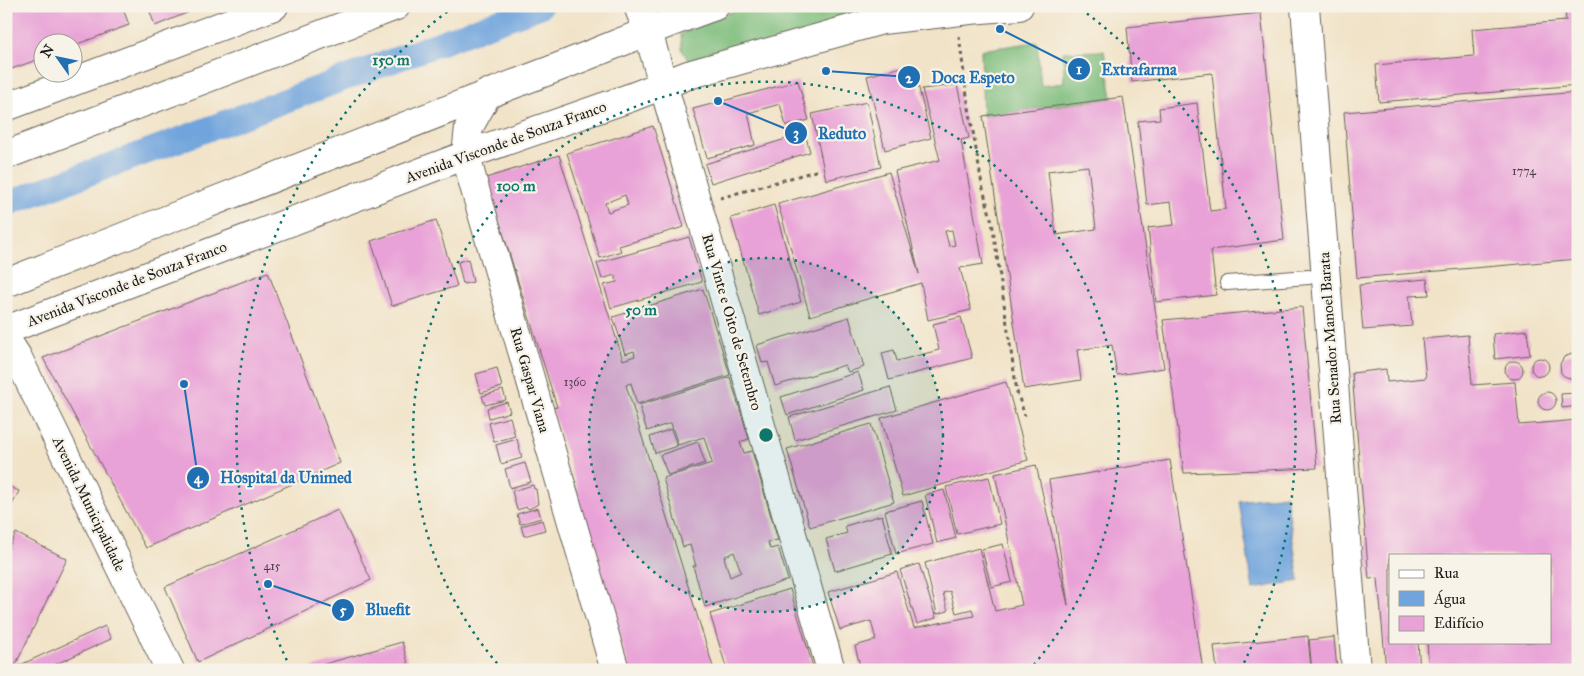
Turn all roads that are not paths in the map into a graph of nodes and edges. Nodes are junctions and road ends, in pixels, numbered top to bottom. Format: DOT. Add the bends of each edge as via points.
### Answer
graph roads {
  1 [pos="274,6"];
  2 [pos="396,6"];
  3 [pos="715,6"];
  4 [pos="1019,6"];
  5 [pos="1305,6"];
  6 [pos="642,15"];
  7 [pos="663,84"];
  8 [pos="488,94"];
  9 [pos="6,107"];
  10 [pos="6,155"];
  11 [pos="466,155"];
  12 [pos="1318,276"];
  13 [pos="6,283"];
  14 [pos="1228,283"];
  15 [pos="6,330"];
  16 [pos="6,338"];
  17 [pos="170,670"];
  18 [pos="615,670"];
  19 [pos="831,670"];
  20 [pos="1356,670"];
  1 -- 9 [label="main road"];
  2 -- 10 [label="main road"];
  3 -- 6 [label="main road" via="671,22"];
  4 -- 7 [label="main road, Avenida Visconde de Souza Franco" via="882,20 688,74"];
  5 -- 12 [label="main road, Rua Senador Manoel Barata"];
  6 -- 7 [label="main road, Rua Vinte e Oito de Setembro"];
  6 -- 8 [label="main road"];
  7 -- 11 [label="main road, Avenida Visconde de Souza Franco"];
  7 -- 19 [label="main road, Rua Vinte e Oito de Setembro"];
  8 -- 11 [label="main road, Rua Gaspar Viana" via="469,127"];
  8 -- 13 [label="main road"];
  11 -- 15 [label="main road, Avenida Visconde de Souza Franco"];
  11 -- 18 [label="main road, Rua Gaspar Viana"];
  12 -- 14 [label="lane"];
  12 -- 20 [label="main road, Rua Senador Manoel Barata"];
  16 -- 17 [label="main road, Avenida Municipalidade"];
}
